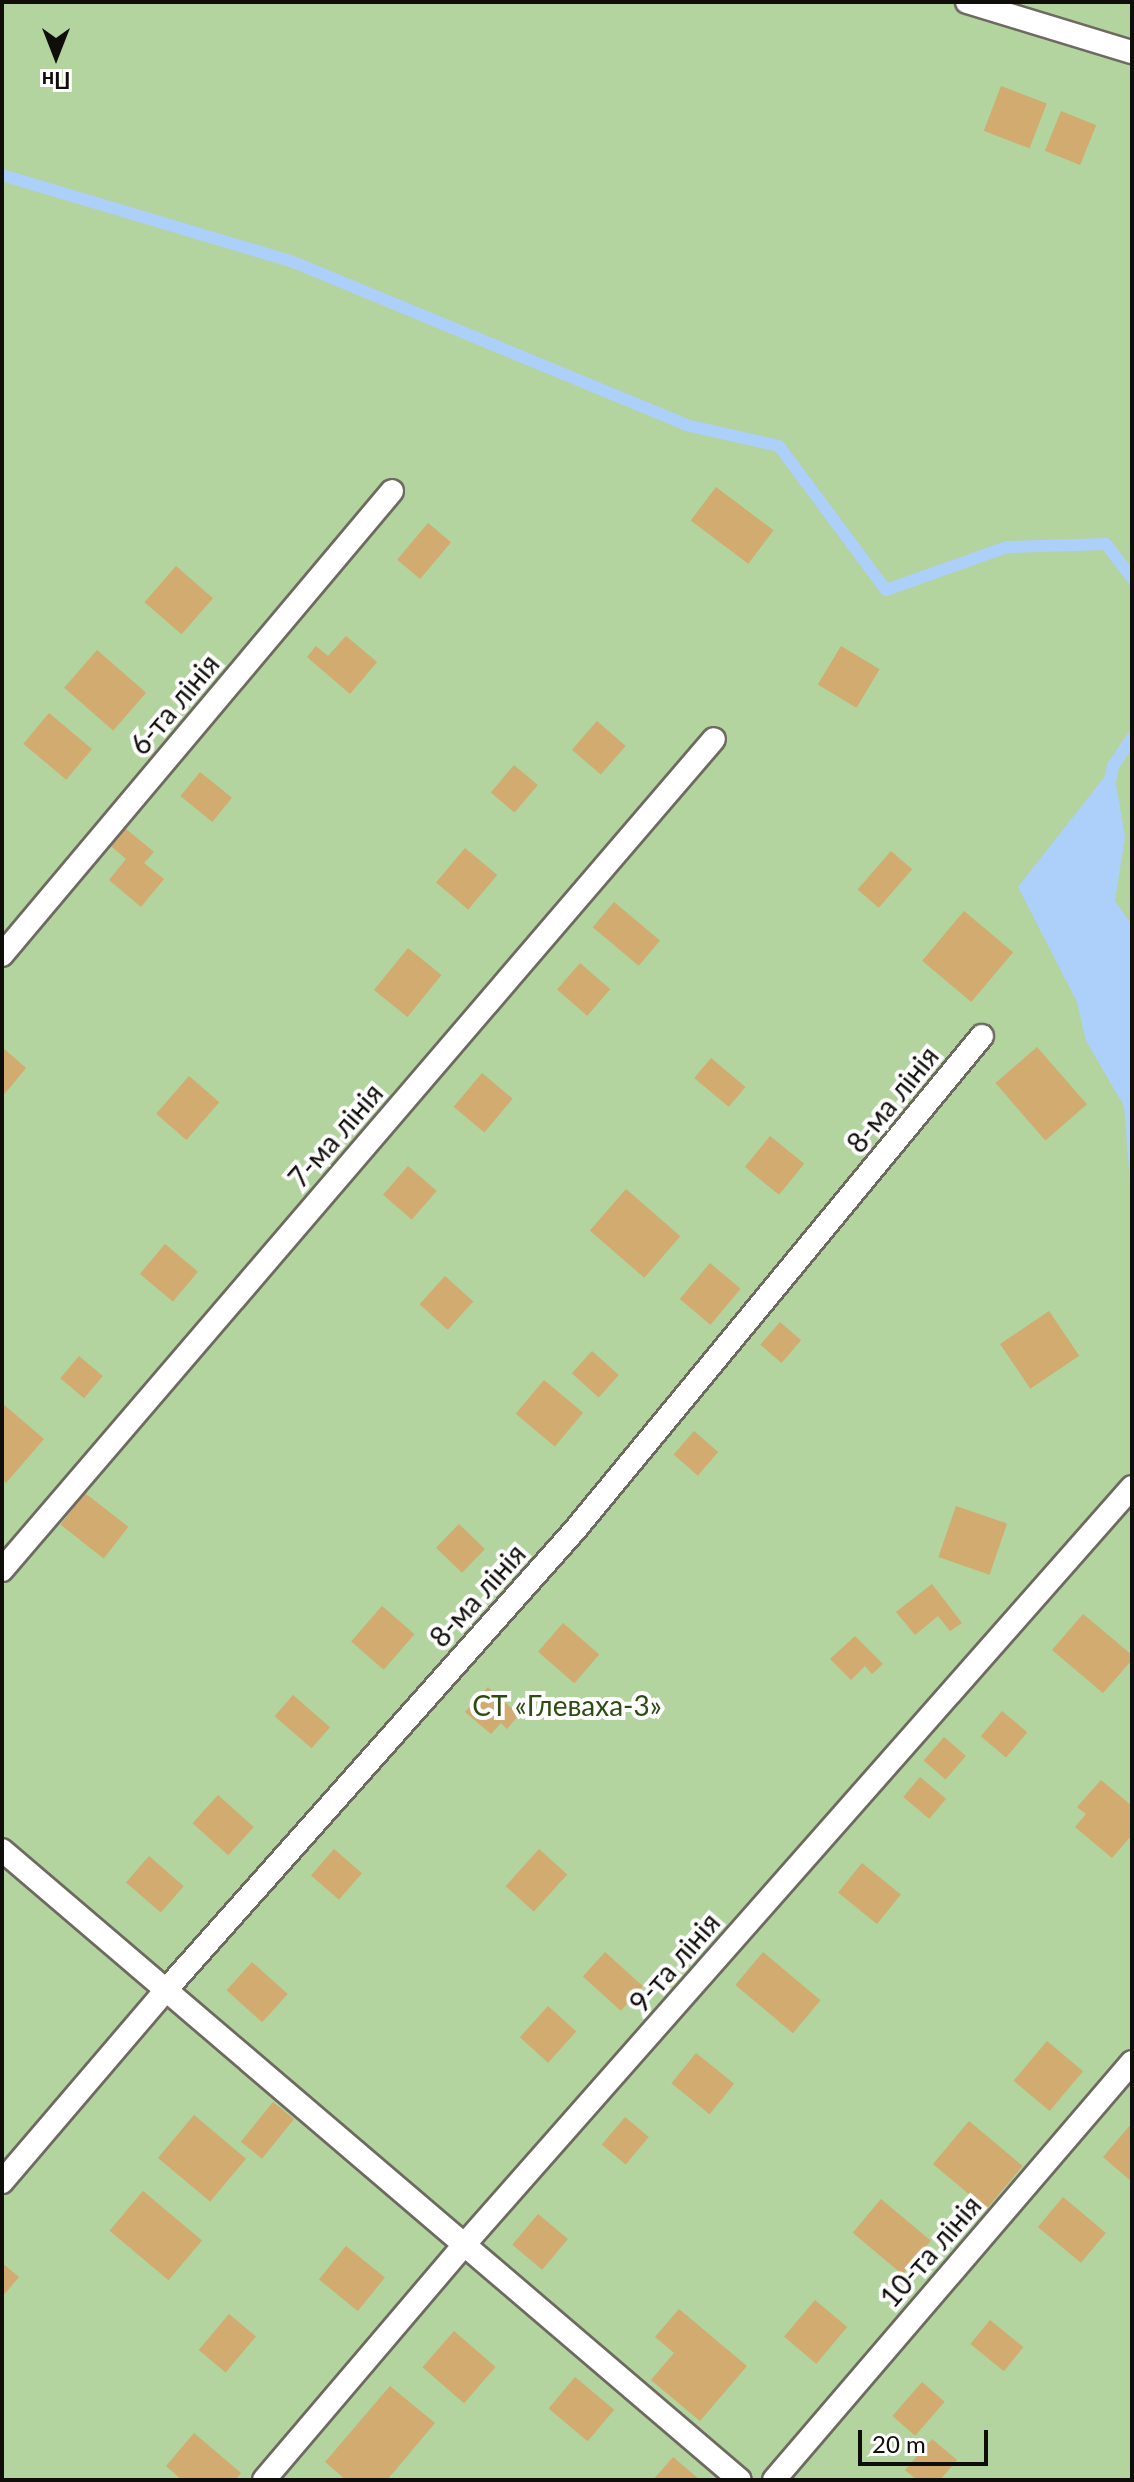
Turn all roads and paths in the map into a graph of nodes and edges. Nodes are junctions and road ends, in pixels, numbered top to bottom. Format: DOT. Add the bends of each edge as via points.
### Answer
graph roads {
  1 [pos="967,2"];
  2 [pos="1132,52"];
  3 [pos="392,491"];
  4 [pos="714,739"];
  5 [pos="2,955"];
  6 [pos="982,1036"];
  7 [pos="1132,1487"];
  8 [pos="2,1570"];
  9 [pos="2,1850"];
  10 [pos="166,1990"];
  11 [pos="1132,2062"];
  12 [pos="2,2182"];
  13 [pos="464,2245"];
  14 [pos="264,2480"];
  15 [pos="740,2480"];
  16 [pos="774,2480"];
  1 -- 2 [label="lane"];
  3 -- 5 [label="lane, 6-та лінія"];
  4 -- 8 [label="lane, 7-ма лінія"];
  6 -- 10 [label="lane, 8-ма лінія" via="575,1530"];
  7 -- 13 [label="lane, 9-та лінія"];
  9 -- 10 [label="lane"];
  10 -- 12 [label="lane, 8-ма лінія"];
  10 -- 13 [label="lane"];
  11 -- 16 [label="lane, 10-та лінія"];
  13 -- 14 [label="lane, 9-та лінія"];
  13 -- 15 [label="lane"];
}
